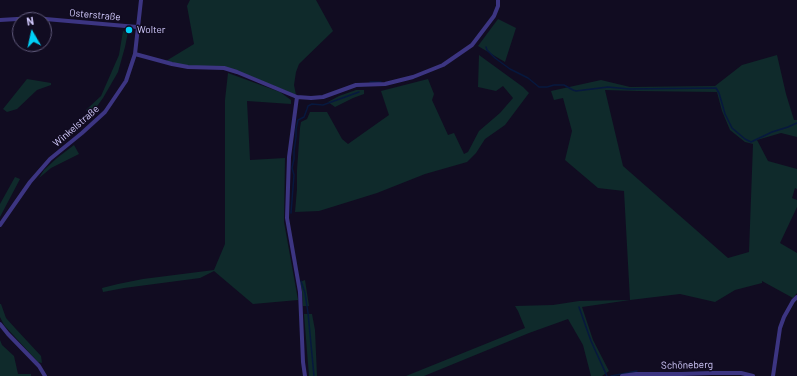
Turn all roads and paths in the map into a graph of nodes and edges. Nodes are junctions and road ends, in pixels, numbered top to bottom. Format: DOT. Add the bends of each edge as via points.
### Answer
graph roads {
  1 [pos="141,0"];
  2 [pos="498,0"];
  3 [pos="0,20"];
  4 [pos="137,27"];
  5 [pos="135,54"];
  6 [pos="297,97"];
  7 [pos="0,225"];
  8 [pos="797,297"];
  9 [pos="0,324"];
  10 [pos="45,376"];
  11 [pos="305,376"];
  12 [pos="622,376"];
  13 [pos="753,376"];
  14 [pos="774,376"];
  1 -- 4 [label="street"];
  2 -- 6 [label="street" via="494,16 472,45 443,65 386,84 356,85 323,97"];
  3 -- 4 [label="street, Osterstraße" via="34,18"];
  4 -- 5 [label="street, Winkelstraße"];
  5 -- 6 [label="street" via="188,67 224,68"];
  5 -- 7 [label="street, Winkelstraße" via="126,81 105,112 50,159 30,182"];
  6 -- 11 [label="street" via="289,156 288,218 300,292"];
  8 -- 14 [label="street" via="780,328"];
  9 -- 10 [label="street" via="39,366"];
  12 -- 13 [label="street, Schöneberg" via="712,373 740,373"];
}
